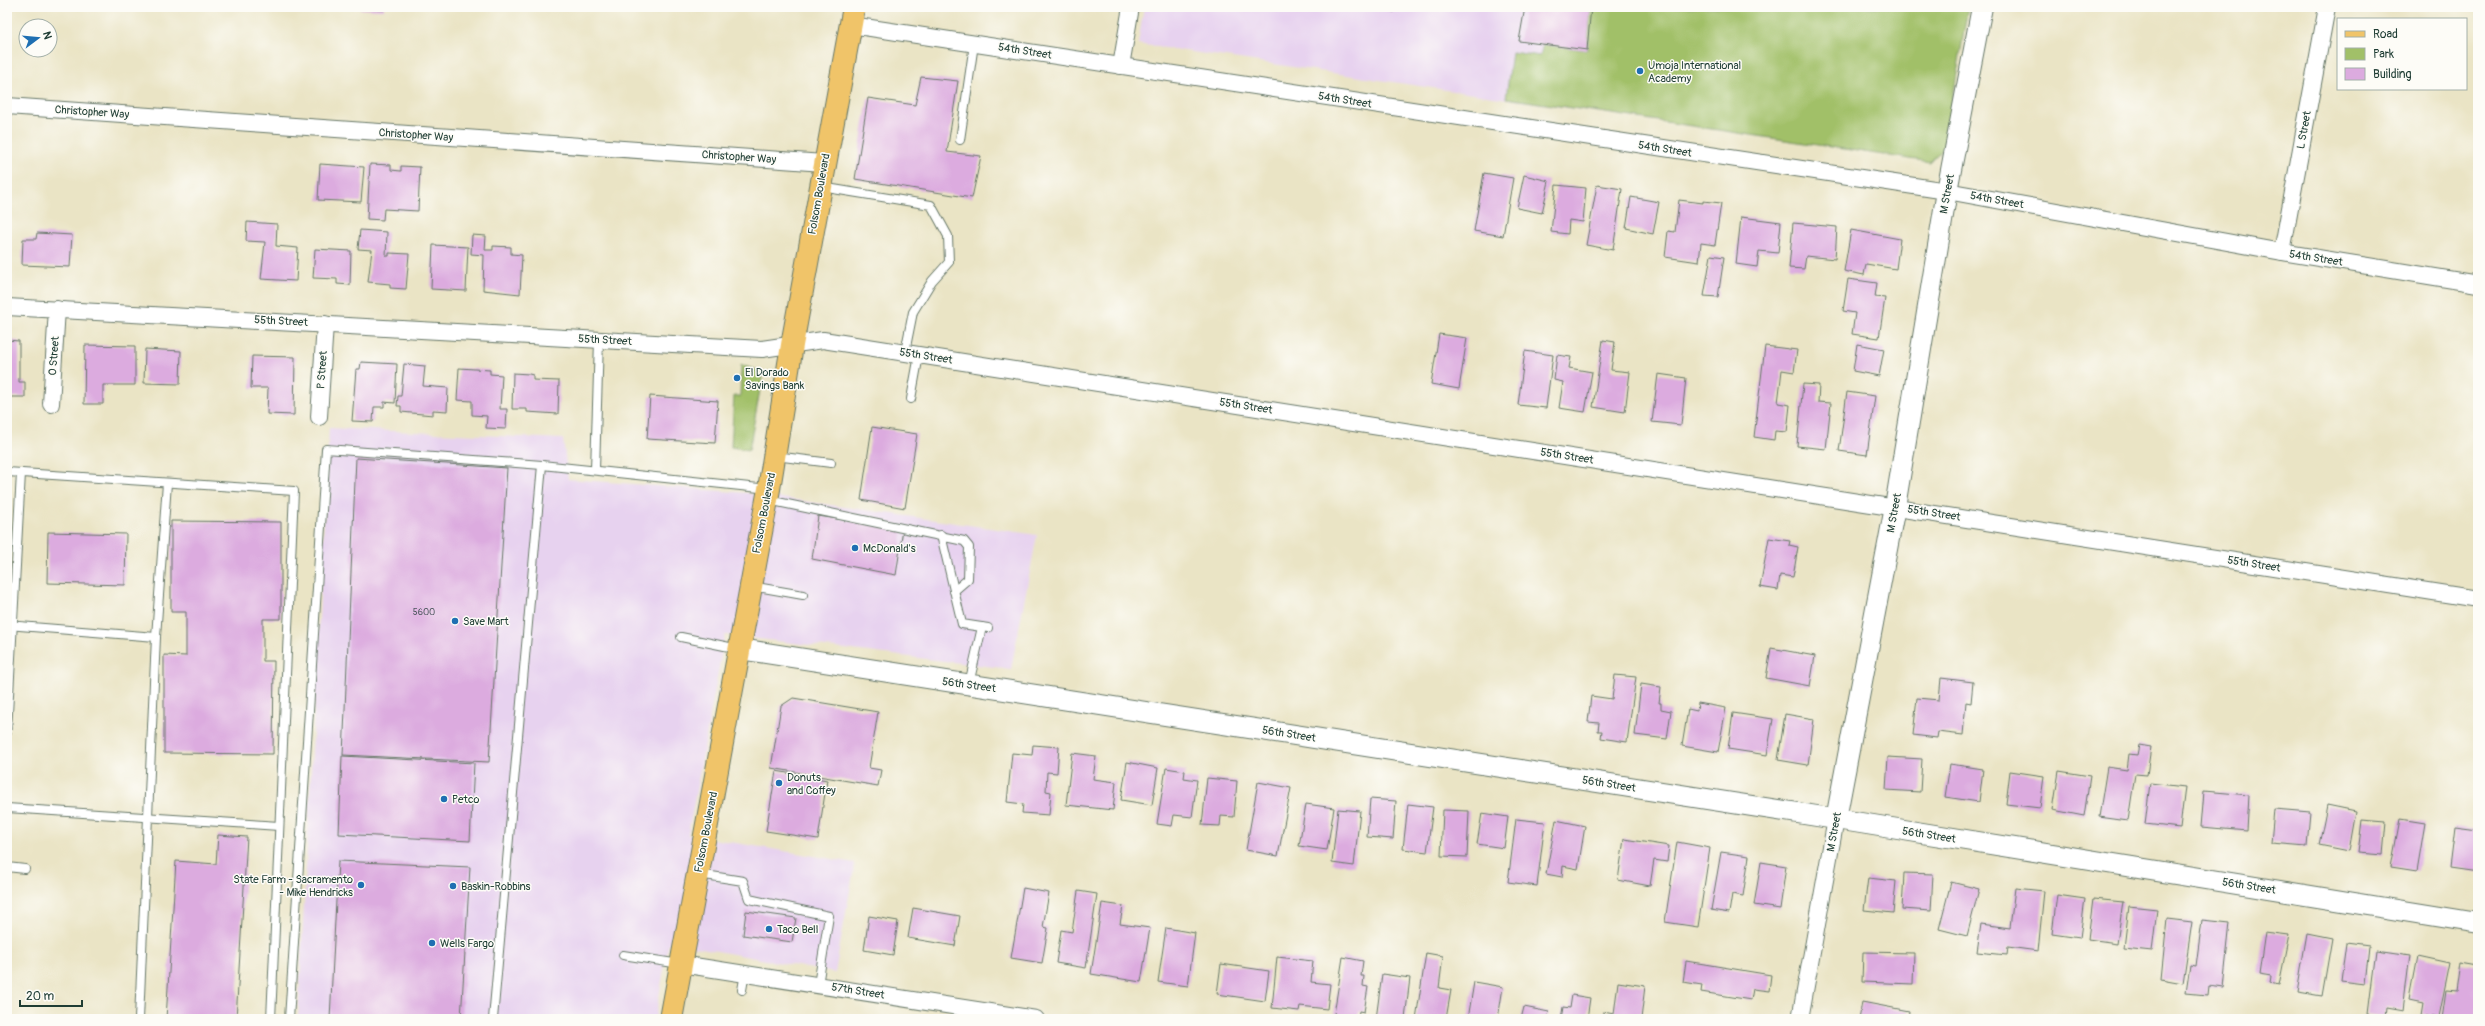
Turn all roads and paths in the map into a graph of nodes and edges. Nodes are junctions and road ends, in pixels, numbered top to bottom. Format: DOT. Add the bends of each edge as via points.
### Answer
graph roads {
  1 [pos="1131,7"];
  2 [pos="1982,7"];
  3 [pos="2327,7"];
  4 [pos="852,16"];
  5 [pos="974,44"];
  6 [pos="1121,66"];
  7 [pos="7,106"];
  8 [pos="960,140"];
  9 [pos="824,163"];
  10 [pos="820,187"];
  11 [pos="1947,191"];
  12 [pos="2282,252"];
  13 [pos="2478,284"];
  14 [pos="7,307"];
  15 [pos="57,309"];
  16 [pos="325,324"];
  17 [pos="599,340"];
  18 [pos="792,344"];
  19 [pos="912,353"];
  20 [pos="911,399"];
  21 [pos="51,404"];
  22 [pos="319,416"];
  23 [pos="775,456"];
  24 [pos="832,463"];
  25 [pos="542,465"];
  26 [pos="595,470"];
  27 [pos="7,472"];
  28 [pos="20,473"];
  29 [pos="167,483"];
  30 [pos="768,494"];
  31 [pos="1895,507"];
  32 [pos="941,535"];
  33 [pos="751,586"];
  34 [pos="954,591"];
  35 [pos="803,595"];
  36 [pos="2478,599"];
  37 [pos="10,625"];
  38 [pos="156,637"];
  39 [pos="681,637"];
  40 [pos="740,649"];
  41 [pos="969,685"];
  42 [pos="7,732"];
  43 [pos="7,808"];
  44 [pos="149,818"];
  45 [pos="1836,819"];
  46 [pos="280,826"];
  47 [pos="7,867"];
  48 [pos="25,869"];
  49 [pos="698,874"];
  50 [pos="2478,923"];
  51 [pos="623,955"];
  52 [pos="680,964"];
  53 [pos="745,973"];
  54 [pos="818,985"];
  55 [pos="742,990"];
  56 [pos="139,1019"];
  57 [pos="271,1019"];
  58 [pos="289,1019"];
  59 [pos="493,1019"];
  60 [pos="671,1019"];
  61 [pos="1036,1019"];
  62 [pos="1800,1019"];
  1 -- 6 [label="street"];
  2 -- 11 [label="street, M Street"];
  3 -- 12 [label="street, L Street"];
  4 -- 5 [label="street, 54th Street"];
  4 -- 9 [label="main road, Folsom Boulevard"];
  5 -- 6 [label="street, 54th Street"];
  5 -- 8 [label="lane"];
  6 -- 11 [label="street, 54th Street"];
  7 -- 9 [label="street, Christopher Way"];
  9 -- 10 [label="main road, Folsom Boulevard"];
  10 -- 18 [label="main road, Folsom Boulevard"];
  10 -- 19 [label="lane" via="931,205 948,236 949,262 932,281 913,312"];
  11 -- 12 [label="street, 54th Street"];
  11 -- 31 [label="street, M Street"];
  12 -- 13 [label="street, 54th Street"];
  14 -- 15 [label="street, 55th Street"];
  15 -- 16 [label="street, 55th Street"];
  15 -- 21 [label="street, O Street"];
  16 -- 17 [label="street, 55th Street"];
  16 -- 22 [label="street, P Street"];
  17 -- 18 [label="street, 55th Street" via="762,349"];
  17 -- 26 [label="lane"];
  18 -- 19 [label="street, 55th Street" via="823,340"];
  18 -- 23 [label="main road, Folsom Boulevard"];
  19 -- 20 [label="lane"];
  19 -- 31 [label="street, 55th Street"];
  23 -- 24 [label="lane"];
  23 -- 30 [label="main road, Folsom Boulevard"];
  25 -- 26 [label="lane"];
  25 -- 58 [label="lane" via="326,450"];
  25 -- 59 [label="lane"];
  26 -- 30 [label="lane"];
  27 -- 28 [label="lane"];
  28 -- 29 [label="lane"];
  28 -- 37 [label="lane"];
  29 -- 38 [label="lane"];
  29 -- 46 [label="lane" via="294,491"];
  30 -- 32 [label="lane"];
  30 -- 33 [label="main road, Folsom Boulevard"];
  31 -- 36 [label="street, 55th Street"];
  31 -- 45 [label="street, M Street"];
  32 -- 34 [label="lane"];
  32 -- 34 [label="lane" via="964,541 969,547 968,580"];
  33 -- 35 [label="lane"];
  33 -- 40 [label="main road, Folsom Boulevard"];
  34 -- 41 [label="lane" via="962,624 985,628"];
  37 -- 38 [label="lane"];
  37 -- 42 [label="lane"];
  38 -- 44 [label="lane"];
  39 -- 40 [label="lane"];
  40 -- 41 [label="street, 56th Street"];
  40 -- 49 [label="main road, Folsom Boulevard"];
  41 -- 45 [label="street, 56th Street"];
  43 -- 44 [label="lane"];
  44 -- 46 [label="lane"];
  44 -- 56 [label="lane"];
  45 -- 50 [label="street, 56th Street"];
  45 -- 62 [label="street, M Street"];
  46 -- 57 [label="lane"];
  47 -- 48 [label="lane"];
  49 -- 52 [label="main road, Folsom Boulevard"];
  49 -- 54 [label="lane" via="743,881 749,899 829,916"];
  51 -- 52 [label="lane"];
  52 -- 53 [label="street, 57th Street"];
  52 -- 60 [label="main road, Folsom Boulevard"];
  53 -- 54 [label="street, 57th Street"];
  53 -- 55 [label="lane"];
  54 -- 61 [label="street, 57th Street"];
}
